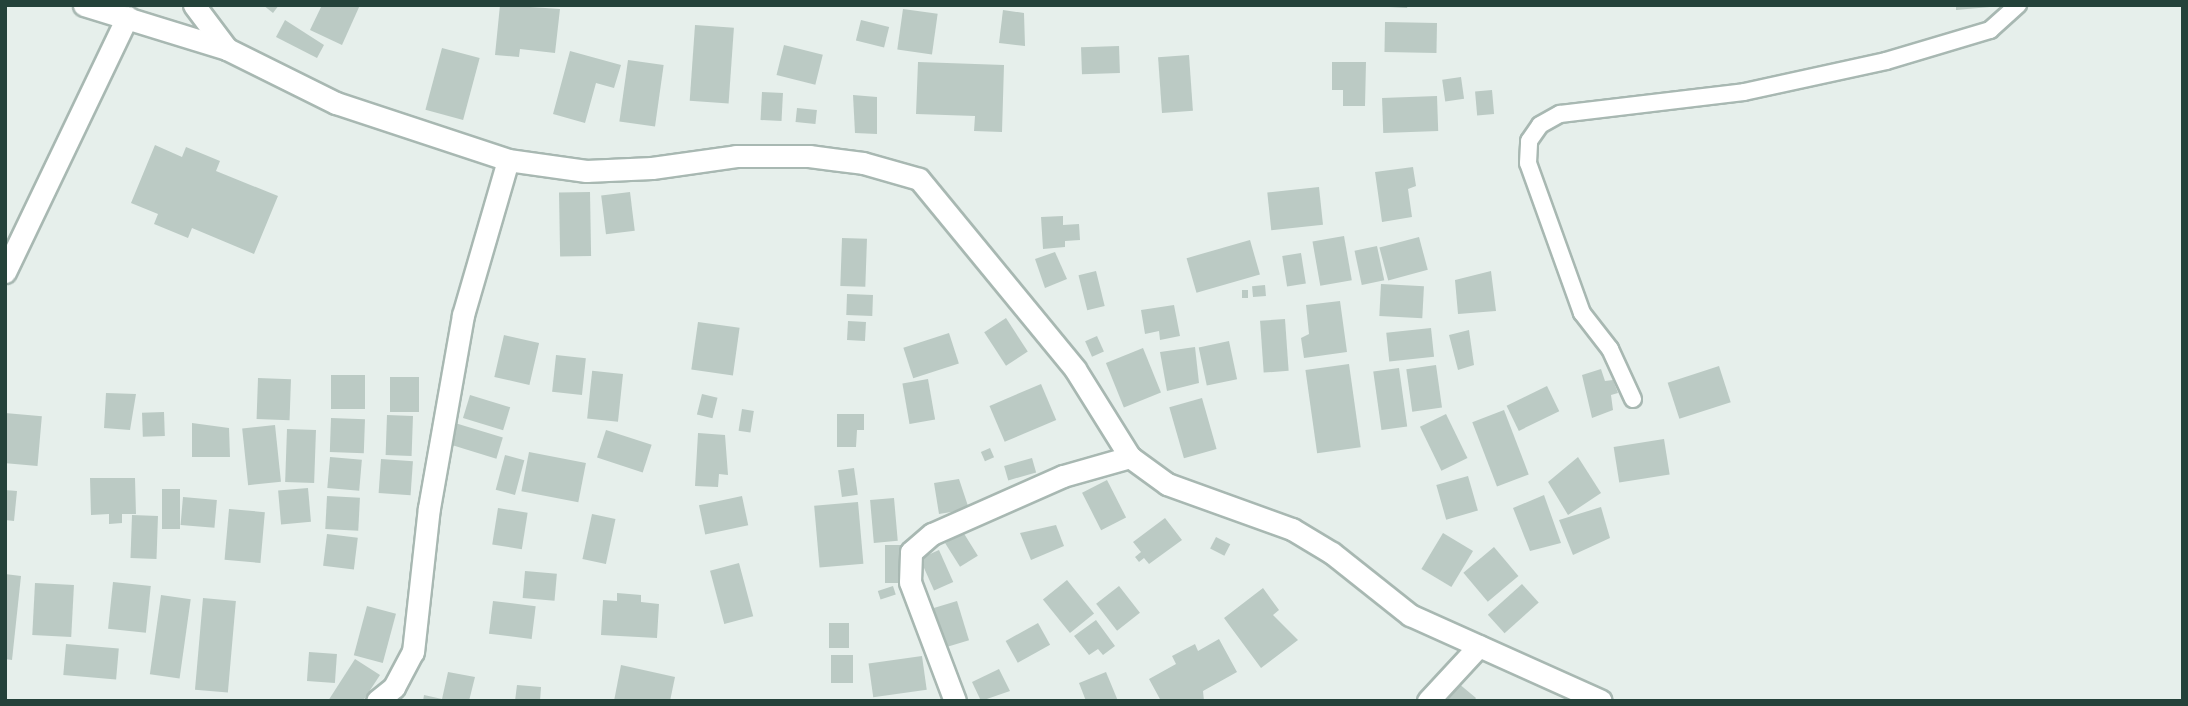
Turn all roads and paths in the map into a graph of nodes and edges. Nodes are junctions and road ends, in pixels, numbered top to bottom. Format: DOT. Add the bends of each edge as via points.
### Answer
graph roads {
  1 [pos="84,5"];
  2 [pos="194,5"];
  3 [pos="2018,5"];
  4 [pos="127,17"];
  5 [pos="227,49"];
  6 [pos="508,160"];
  7 [pos="5,272"];
  8 [pos="1633,399"];
  9 [pos="1130,457"];
  10 [pos="1479,646"];
  11 [pos="377,701"];
  12 [pos="956,701"];
  13 [pos="1428,701"];
  14 [pos="1601,701"];
  1 -- 4 [label="street"];
  2 -- 5 [label="street"];
  3 -- 8 [label="lane" via="1990,30 1886,61 1744,92 1560,114 1540,125 1529,141 1528,163 1582,313 1610,349"];
  4 -- 5 [label="street"];
  4 -- 7 [label="street"];
  5 -- 6 [label="street" via="337,103"];
  6 -- 9 [label="street" via="586,171 652,168 736,156 809,156 863,163 919,179 1075,369"];
  6 -- 11 [label="street" via="463,315 429,508 413,652 394,687"];
  9 -- 10 [label="street" via="1167,484 1293,529 1332,553 1410,615"];
  9 -- 12 [label="street" via="1063,476 932,534 911,552 910,582"];
  10 -- 13 [label="street"];
  10 -- 14 [label="street"];
}
